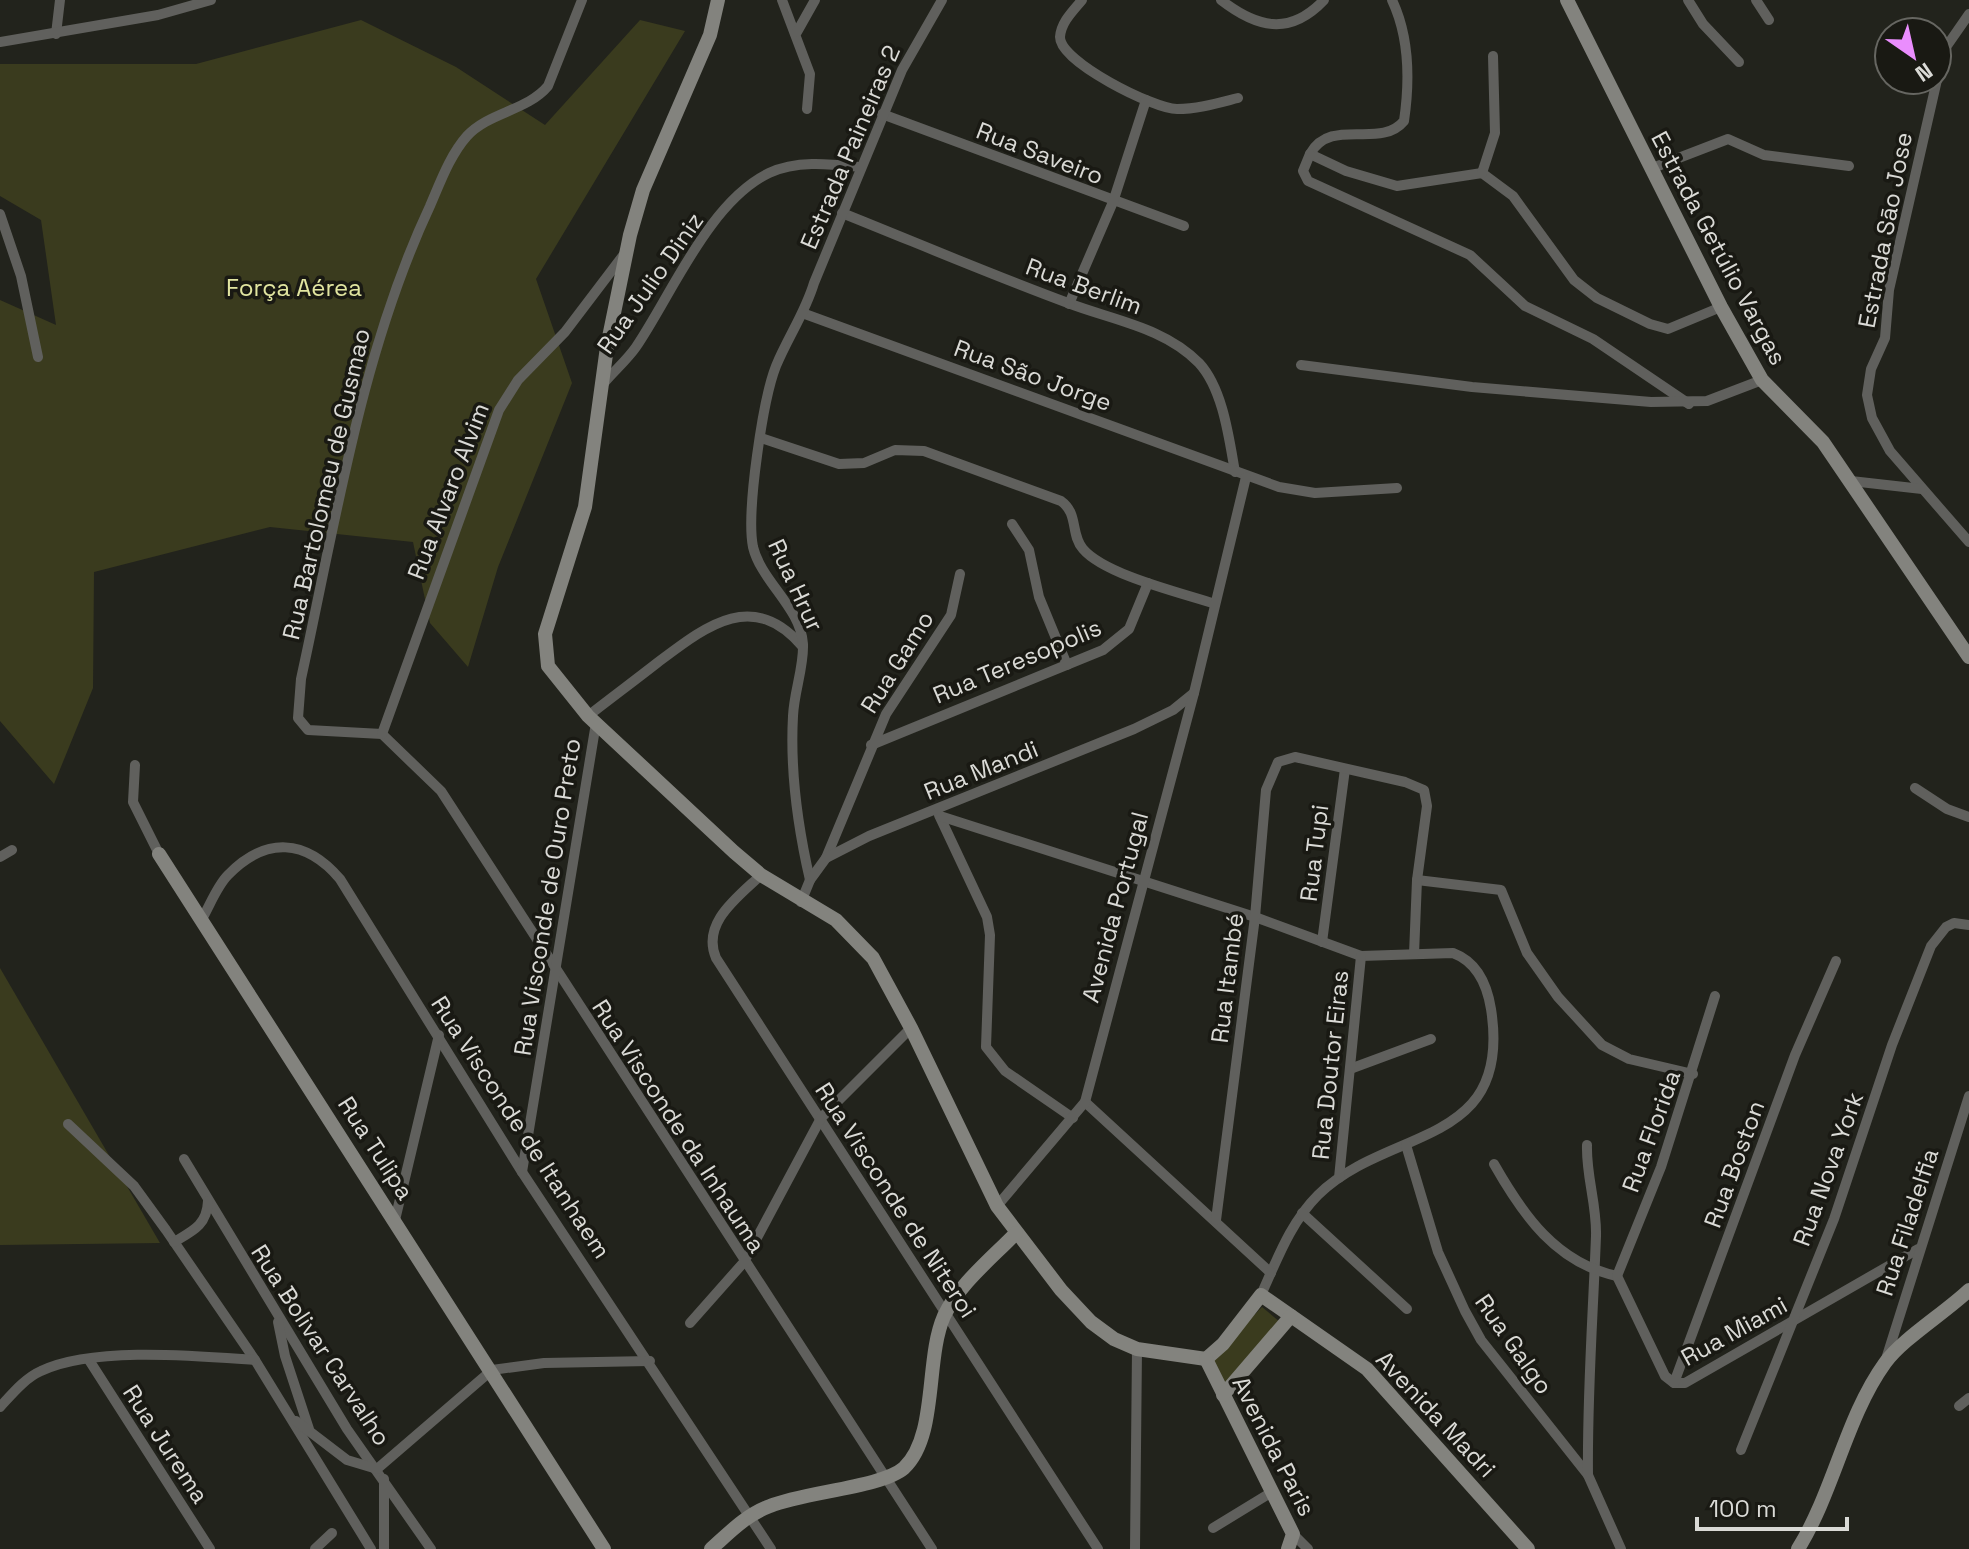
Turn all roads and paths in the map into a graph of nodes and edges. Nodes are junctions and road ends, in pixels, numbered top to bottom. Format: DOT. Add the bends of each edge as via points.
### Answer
graph roads {
  1 [pos="60,0"];
  2 [pos="211,0"];
  3 [pos="582,0"];
  4 [pos="718,0"];
  5 [pos="782,0"];
  6 [pos="815,0"];
  7 [pos="942,0"];
  8 [pos="1082,0"];
  9 [pos="1221,0"];
  10 [pos="1324,0"];
  11 [pos="1392,0"];
  12 [pos="1567,0"];
  13 [pos="1688,0"];
  14 [pos="1756,0"];
  15 [pos="1969,14"];
  16 [pos="1769,20"];
  17 [pos="797,32"];
  18 [pos="56,34"];
  19 [pos="1953,37"];
  20 [pos="0,42"];
  21 [pos="1493,56"];
  22 [pos="1739,62"];
  23 [pos="1933,96"];
  24 [pos="1238,98"];
  25 [pos="1146,100"];
  26 [pos="807,109"];
  27 [pos="882,114"];
  28 [pos="1310,154"];
  29 [pos="1849,166"];
  30 [pos="860,167"];
  31 [pos="1650,169"];
  32 [pos="1482,173"];
  33 [pos="1113,202"];
  34 [pos="842,213"];
  35 [pos="0,214"];
  36 [pos="1184,226"];
  37 [pos="626,251"];
  38 [pos="1069,304"];
  39 [pos="1721,307"];
  40 [pos="805,314"];
  41 [pos="38,357"];
  42 [pos="1301,365"];
  43 [pos="1762,380"];
  44 [pos="604,383"];
  45 [pos="1689,404"];
  46 [pos="761,438"];
  47 [pos="1235,472"];
  48 [pos="1246,477"];
  49 [pos="1851,481"];
  50 [pos="1397,488"];
  51 [pos="1922,489"];
  52 [pos="1012,524"];
  53 [pos="1969,542"];
  54 [pos="960,574"];
  55 [pos="1148,583"];
  56 [pos="1215,604"];
  57 [pos="803,647"];
  58 [pos="1969,657"];
  59 [pos="1067,665"];
  60 [pos="1194,693"];
  61 [pos="592,720"];
  62 [pos="382,734"];
  63 [pos="871,745"];
  64 [pos="135,765"];
  65 [pos="1345,769"];
  66 [pos="1915,788"];
  67 [pos="938,812"];
  68 [pos="1969,817"];
  69 [pos="12,850"];
  70 [pos="159,854"];
  71 [pos="0,857"];
  72 [pos="826,858"];
  73 [pos="761,875"];
  74 [pos="810,880"];
  75 [pos="1417,880"];
  76 [pos="1143,881"];
  77 [pos="801,902"];
  78 [pos="1255,917"];
  79 [pos="202,919"];
  80 [pos="1969,925"];
  81 [pos="1322,942"];
  82 [pos="1414,954"];
  83 [pos="1361,956"];
  84 [pos="1836,961"];
  85 [pos="556,973"];
  86 [pos="1715,996"];
  87 [pos="911,1028"];
  88 [pos="439,1035"];
  89 [pos="1431,1039"];
  90 [pos="1350,1069"];
  91 [pos="1693,1074"];
  92 [pos="1969,1096"];
  93 [pos="1085,1102"];
  94 [pos="821,1118"];
  95 [pos="1073,1118"];
  96 [pos="68,1124"];
  97 [pos="1406,1145"];
  98 [pos="1587,1145"];
  99 [pos="184,1159"];
  100 [pos="1494,1164"];
  101 [pos="522,1172"];
  102 [pos="1339,1178"];
  103 [pos="208,1199"];
  104 [pos="997,1206"];
  105 [pos="1302,1213"];
  106 [pos="395,1220"];
  107 [pos="1216,1220"];
  108 [pos="1016,1233"];
  109 [pos="174,1242"];
  110 [pos="1918,1249"];
  111 [pos="744,1262"];
  112 [pos="1592,1271"];
  113 [pos="1271,1273"];
  114 [pos="1617,1276"];
  115 [pos="1969,1290"];
  116 [pos="1261,1295"];
  117 [pos="1407,1309"];
  118 [pos="945,1315"];
  119 [pos="277,1316"];
  120 [pos="1291,1316"];
  121 [pos="1793,1321"];
  122 [pos="690,1323"];
  123 [pos="1137,1349"];
  124 [pos="1206,1359"];
  125 [pos="89,1360"];
  126 [pos="255,1360"];
  127 [pos="650,1361"];
  128 [pos="1886,1361"];
  129 [pos="492,1370"];
  130 [pos="1674,1383"];
  131 [pos="1223,1395"];
  132 [pos="1969,1398"];
  133 [pos="1959,1406"];
  134 [pos="0,1407"];
  135 [pos="291,1417"];
  136 [pos="309,1431"];
  137 [pos="1741,1450"];
  138 [pos="377,1469"];
  139 [pos="1588,1475"];
  140 [pos="384,1479"];
  141 [pos="887,1479"];
  142 [pos="1272,1492"];
  143 [pos="749,1516"];
  144 [pos="1213,1528"];
  145 [pos="332,1533"];
  146 [pos="1293,1534"];
  147 [pos="1133,1547"];
  148 [pos="210,1549"];
  149 [pos="315,1549"];
  150 [pos="371,1549"];
  151 [pos="384,1549"];
  152 [pos="431,1549"];
  153 [pos="604,1549"];
  154 [pos="711,1549"];
  155 [pos="771,1549"];
  156 [pos="932,1549"];
  157 [pos="1098,1549"];
  158 [pos="1288,1549"];
  159 [pos="1308,1549"];
  160 [pos="1528,1549"];
  161 [pos="1621,1549"];
  162 [pos="1798,1549"];
  1 -- 18 [label="street"];
  2 -- 18 [label="street"];
  3 -- 62 [label="street, Rua Bartolomeu de Gusmao" via="548,86 483,122 451,160 393,290 354,439 297,713 308,730"];
  4 -- 37 [label="main road" via="710,35 643,190"];
  5 -- 17 [label="street"];
  6 -- 17 [label="street"];
  7 -- 27 [label="street, Estrada Paineiras 2"];
  8 -- 25 [label="street" via="1063,24 1062,45 1084,67"];
  9 -- 10 [label="street" via="1261,25 1284,24"];
  11 -- 28 [label="street" via="1407,61 1404,121 1393,131 1327,137"];
  12 -- 31 [label="main road, Estrada Getúlio Vargas"];
  13 -- 22 [label="street"];
  14 -- 16 [label="street"];
  15 -- 19 [label="street, Estrada Sāo Jose"];
  17 -- 26 [label="street" via="810,74"];
  18 -- 20 [label="street"];
  21 -- 32 [label="street" via="1495,133"];
  23 -- 51 [label="street, Estrada Sāo Jose" via="1889,290 1885,338 1871,369 1867,395 1878,433"];
  24 -- 25 [label="street" via="1175,109"];
  25 -- 33 [label="street"];
  27 -- 30 [label="street, Estrada Paineiras 2"];
  27 -- 33 [label="street, Rua Saveiro"];
  28 -- 32 [label="street" via="1397,186"];
  28 -- 45 [label="street" via="1303,171 1308,181 1470,255 1525,306 1593,339"];
  29 -- 31 [label="street" via="1764,155 1728,139"];
  30 -- 34 [label="street, Estrada Paineiras 2"];
  30 -- 44 [label="street, Rua Julio Diniz" via="819,163 758,180 706,234 635,348"];
  31 -- 39 [label="main road, Estrada Getúlio Vargas"];
  32 -- 39 [label="street" via="1513,196 1574,280 1597,298 1668,329"];
  33 -- 36 [label="street, Rua Saveiro"];
  33 -- 38 [label="street"];
  34 -- 38 [label="street, Rua Berlim"];
  34 -- 40 [label="street, Estrada Paineiras 2"];
  35 -- 41 [label="street" via="21,276"];
  37 -- 44 [label="main road"];
  37 -- 62 [label="street, Rua Alvaro Alvim" via="499,410"];
  38 -- 47 [label="street, Rua Berlim" via="1137,325 1181,347 1202,366 1224,422"];
  39 -- 43 [label="main road, Estrada Getúlio Vargas"];
  40 -- 46 [label="street, Rua Hrur" via="776,366"];
  40 -- 47 [label="street, Rua São Jorge"];
  42 -- 45 [label="street" via="1472,387"];
  43 -- 45 [label="street"];
  43 -- 49 [label="main road, Estrada Getúlio Vargas" via="1823,442"];
  44 -- 61 [label="main road" via="585,507 550,611 544,647 557,682"];
  46 -- 55 [label="street" via="839,464 864,463 895,450 924,451 1061,501 1073,514 1082,548"];
  46 -- 57 [label="street, Rua Hrur" via="753,548 797,625"];
  47 -- 48 [label="street, Rua São Jorge"];
  48 -- 50 [label="street, Rua São Jorge" via="1315,493"];
  48 -- 56 [label="street, Avenida Portugal"];
  49 -- 51 [label="street"];
  49 -- 58 [label="main road, Estrada Getúlio Vargas"];
  51 -- 53 [label="street, Estrada Sāo Jose"];
  52 -- 59 [label="street" via="1029,550 1039,597"];
  54 -- 63 [label="street, Rua Gamo" via="943,632 892,703"];
  55 -- 56 [label="street"];
  55 -- 59 [label="street, Rua Teresopolis" via="1129,629 1103,650"];
  56 -- 60 [label="street, Avenida Portugal"];
  57 -- 61 [label="street" via="777,622 747,615 716,622"];
  57 -- 74 [label="street, Rua Hrur" via="793,756"];
  59 -- 63 [label="street, Rua Teresopolis"];
  60 -- 67 [label="street, Rua Mandi" via="1134,729"];
  60 -- 76 [label="street, Avenida Portugal"];
  61 -- 73 [label="main road"];
  61 -- 85 [label="street, Rua Visconde de Ouro Preto"];
  62 -- 85 [label="street, Rua Visconde da Inhauma" via="441,791"];
  63 -- 72 [label="street, Rua Gamo"];
  64 -- 70 [label="street, Rua Tulipa" via="133,802"];
  65 -- 75 [label="street" via="1424,790 1427,806"];
  65 -- 78 [label="street, Rua Itambé" via="1295,757 1278,762 1266,790"];
  65 -- 81 [label="street, Rua Tupi"];
  66 -- 68 [label="street"];
  67 -- 72 [label="street, Rua Mandi"];
  67 -- 76 [label="street"];
  67 -- 95 [label="street" via="987,917 986,1047 1005,1071"];
  69 -- 71 [label="street"];
  70 -- 79 [label="main road, Rua Tulipa"];
  72 -- 74 [label="street"];
  73 -- 77 [label="main road"];
  73 -- 94 [label="street, Rua Visconde de Niteroi" via="718,919 711,947"];
  74 -- 77 [label="street"];
  75 -- 82 [label="street"];
  75 -- 91 [label="street" via="1501,890 1527,953 1602,1045 1629,1059"];
  76 -- 78 [label="street"];
  76 -- 93 [label="street, Avenida Portugal"];
  77 -- 87 [label="main road" via="836,920 866,949"];
  78 -- 81 [label="street"];
  78 -- 107 [label="street, Rua Itambé"];
  79 -- 88 [label="street, Rua Visconde de Itanhaem" via="226,877 249,857 272,847 299,848 322,857"];
  79 -- 106 [label="main road, Rua Tulipa"];
  80 -- 121 [label="street, Rua Nova York" via="1946,927 1931,946"];
  81 -- 83 [label="street"];
  82 -- 83 [label="street"];
  82 -- 97 [label="street" via="1466,957 1489,995 1496,1039 1486,1081 1463,1114"];
  83 -- 90 [label="street, Rua Doutor Eiras"];
  84 -- 130 [label="street, Rua Boston" via="1795,1055"];
  85 -- 101 [label="street, Rua Visconde de Ouro Preto"];
  85 -- 111 [label="street, Rua Visconde da Inhauma"];
  86 -- 91 [label="street, Rua Florida"];
  87 -- 94 [label="street"];
  87 -- 104 [label="main road"];
  88 -- 101 [label="street, Rua Visconde de Itanhaem"];
  88 -- 106 [label="street"];
  89 -- 90 [label="street"];
  90 -- 102 [label="street, Rua Doutor Eiras"];
  91 -- 114 [label="street, Rua Florida"];
  92 -- 110 [label="street, Rua Filadelfia"];
  93 -- 95 [label="street"];
  93 -- 107 [label="street"];
  94 -- 111 [label="street"];
  94 -- 118 [label="street, Rua Visconde de Niteroi"];
  95 -- 104 [label="street"];
  96 -- 109 [label="street" via="134,1186"];
  97 -- 102 [label="street"];
  97 -- 139 [label="street, Rua Galgo" via="1438,1252 1465,1311 1481,1340"];
  98 -- 112 [label="street" via="1596,1234"];
  99 -- 103 [label="street, Rua Bolivar Carvalho"];
  100 -- 112 [label="street" via="1540,1233"];
  101 -- 127 [label="street, Rua Visconde de Itanhaem"];
  102 -- 105 [label="street"];
  103 -- 109 [label="street" via="202,1224"];
  103 -- 119 [label="street, Rua Bolivar Carvalho"];
  104 -- 108 [label="main road"];
  105 -- 113 [label="street"];
  105 -- 117 [label="street"];
  106 -- 129 [label="main road, Rua Tulipa"];
  107 -- 113 [label="street"];
  108 -- 118 [label="main road"];
  108 -- 123 [label="main road" via="1091,1322"];
  109 -- 126 [label="street"];
  110 -- 121 [label="street, Rua Miami"];
  110 -- 128 [label="street, Rua Filadelfia"];
  111 -- 122 [label="street"];
  111 -- 141 [label="street, Rua Visconde da Inhauma"];
  112 -- 114 [label="street"];
  112 -- 139 [label="street"];
  113 -- 116 [label="street"];
  114 -- 130 [label="street, Rua Miami" via="1657,1362"];
  115 -- 128 [label="main road"];
  116 -- 120 [label="main road, Avenida Madri"];
  116 -- 124 [label="main road"];
  118 -- 141 [label="main road" via="920,1442 913,1458"];
  118 -- 157 [label="street, Rua Visconde de Niteroi"];
  119 -- 136 [label="street"];
  119 -- 138 [label="street, Rua Bolivar Carvalho"];
  120 -- 131 [label="main road"];
  120 -- 160 [label="main road, Avenida Madri" via="1367,1369"];
  121 -- 130 [label="street, Rua Miami" via="1696,1379"];
  121 -- 137 [label="street, Rua Nova York"];
  123 -- 124 [label="main road"];
  123 -- 147 [label="street"];
  124 -- 131 [label="main road, Avenida Paris"];
  125 -- 126 [label="street"];
  125 -- 134 [label="street" via="40,1371"];
  125 -- 148 [label="street, Rua Jurema"];
  126 -- 135 [label="street"];
  127 -- 129 [label="street" via="544,1363"];
  127 -- 143 [label="street, Rua Visconde de Itanhaem"];
  128 -- 162 [label="main road" via="1861,1408 1818,1517"];
  129 -- 138 [label="street"];
  129 -- 153 [label="main road, Rua Tulipa"];
  131 -- 142 [label="main road, Avenida Paris"];
  132 -- 133 [label="street"];
  135 -- 136 [label="street"];
  135 -- 150 [label="street"];
  136 -- 138 [label="street" via="347,1460"];
  138 -- 140 [label="street, Rua Bolivar Carvalho"];
  139 -- 161 [label="street, Rua Galgo"];
  140 -- 151 [label="street"];
  140 -- 152 [label="street, Rua Bolivar Carvalho"];
  141 -- 143 [label="main road" via="796,1497"];
  141 -- 156 [label="street, Rua Visconde da Inhauma"];
  142 -- 144 [label="street"];
  142 -- 146 [label="main road, Avenida Paris"];
  143 -- 154 [label="main road"];
  143 -- 155 [label="street, Rua Visconde de Itanhaem"];
  145 -- 149 [label="street"];
  146 -- 158 [label="main road"];
  146 -- 159 [label="street, Avenida Paris"];
}
